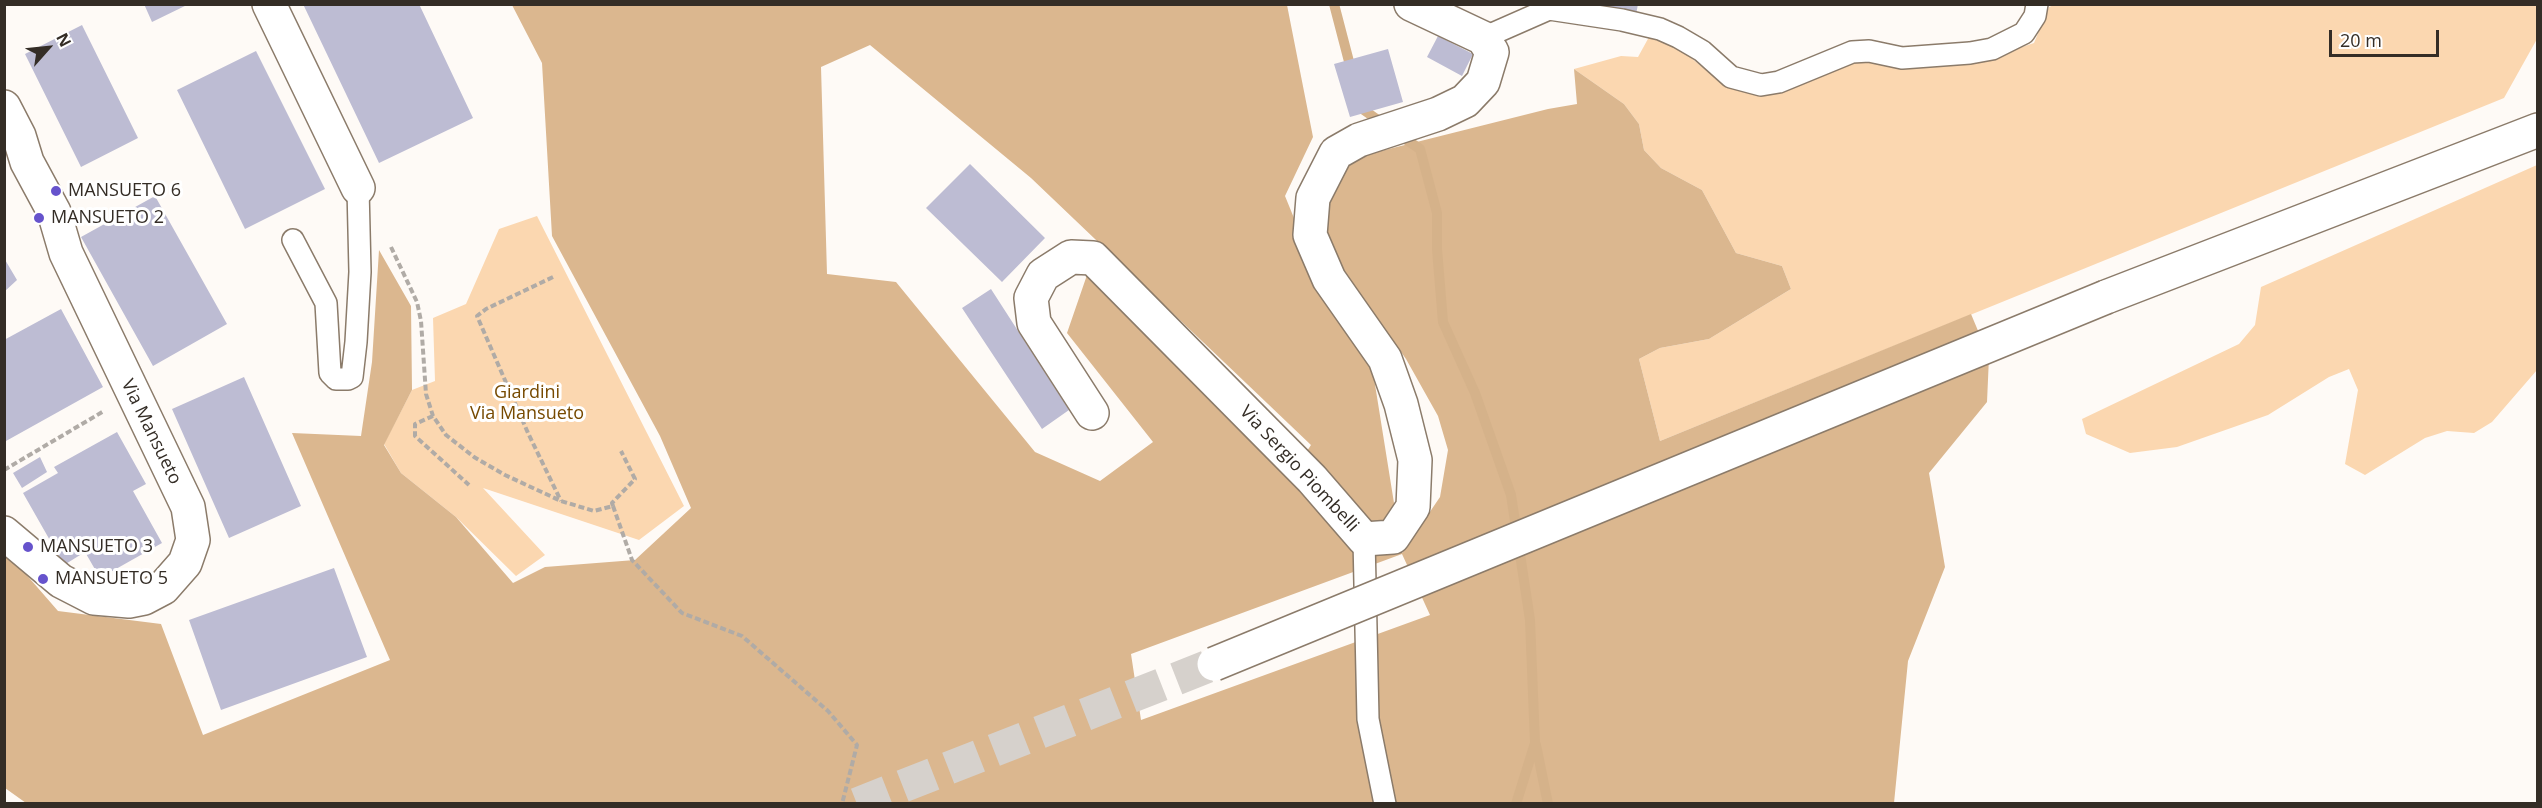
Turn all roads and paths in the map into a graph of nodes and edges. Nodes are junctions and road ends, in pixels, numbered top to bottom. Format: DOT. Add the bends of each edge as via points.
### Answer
graph roads {
  1 [pos="269,4"];
  2 [pos="1411,4"];
  3 [pos="2037,4"];
  4 [pos="1484,38"];
  5 [pos="4,107"];
  6 [pos="2538,130"];
  7 [pos="16,157"];
  8 [pos="358,188"];
  9 [pos="293,240"];
  10 [pos="388,242"];
  11 [pos="553,277"];
  12 [pos="132,394"];
  13 [pos="1092,413"];
  14 [pos="433,416"];
  15 [pos="621,451"];
  16 [pos="4,470"];
  17 [pos="469,485"];
  18 [pos="561,501"];
  19 [pos="612,503"];
  20 [pos="4,533"];
  21 [pos="1364,538"];
  22 [pos="1214,664"];
  23 [pos="842,804"];
  24 [pos="1385,804"];
  1 -- 8 [label="main road"];
  2 -- 4 [label="main road"];
  3 -- 4 [label="lane" via="2035,16 2024,33 1992,49 1902,58 1869,51 1852,52 1779,82 1761,85 1731,77 1702,51 1678,37 1622,20 1549,9"];
  4 -- 21 [label="main road, Via Sergio Piombelli" via="1492,52 1483,82 1465,101 1359,140 1336,153 1313,198 1310,235 1329,279 1385,358 1415,460 1413,507 1393,537"];
  5 -- 7 [label="main road, Via Mansueto" via="20,136"];
  6 -- 22 [label="main road, bridge" via="2106,297"];
  7 -- 12 [label="main road, Via Mansueto" via="54,212 66,253"];
  8 -- 9 [label="lane" via="360,272 356,342 352,376 348,379 336,379 330,373 326,303"];
  10 -- 14 [label="path" via="417,302 426,394"];
  11 -- 18 [label="path" via="477,316"];
  12 -- 16 [label="path"];
  12 -- 20 [label="main road, Via Mansueto" via="188,507 194,540 185,563 163,588 129,601 94,598 61,581"];
  13 -- 21 [label="main road, Via Sergio Piombelli" via="1034,322 1031,298 1043,275 1071,257 1093,258 1312,479"];
  14 -- 17 [label="path" via="415,424 415,436"];
  14 -- 18 [label="path" via="446,435 474,457"];
  15 -- 19 [label="path" via="635,479"];
  18 -- 19 [label="path" via="594,511 613,506"];
  19 -- 23 [label="path" via="632,560 682,613 742,636 828,711 857,745"];
  21 -- 24 [label="lane" via="1368,719"];
}
